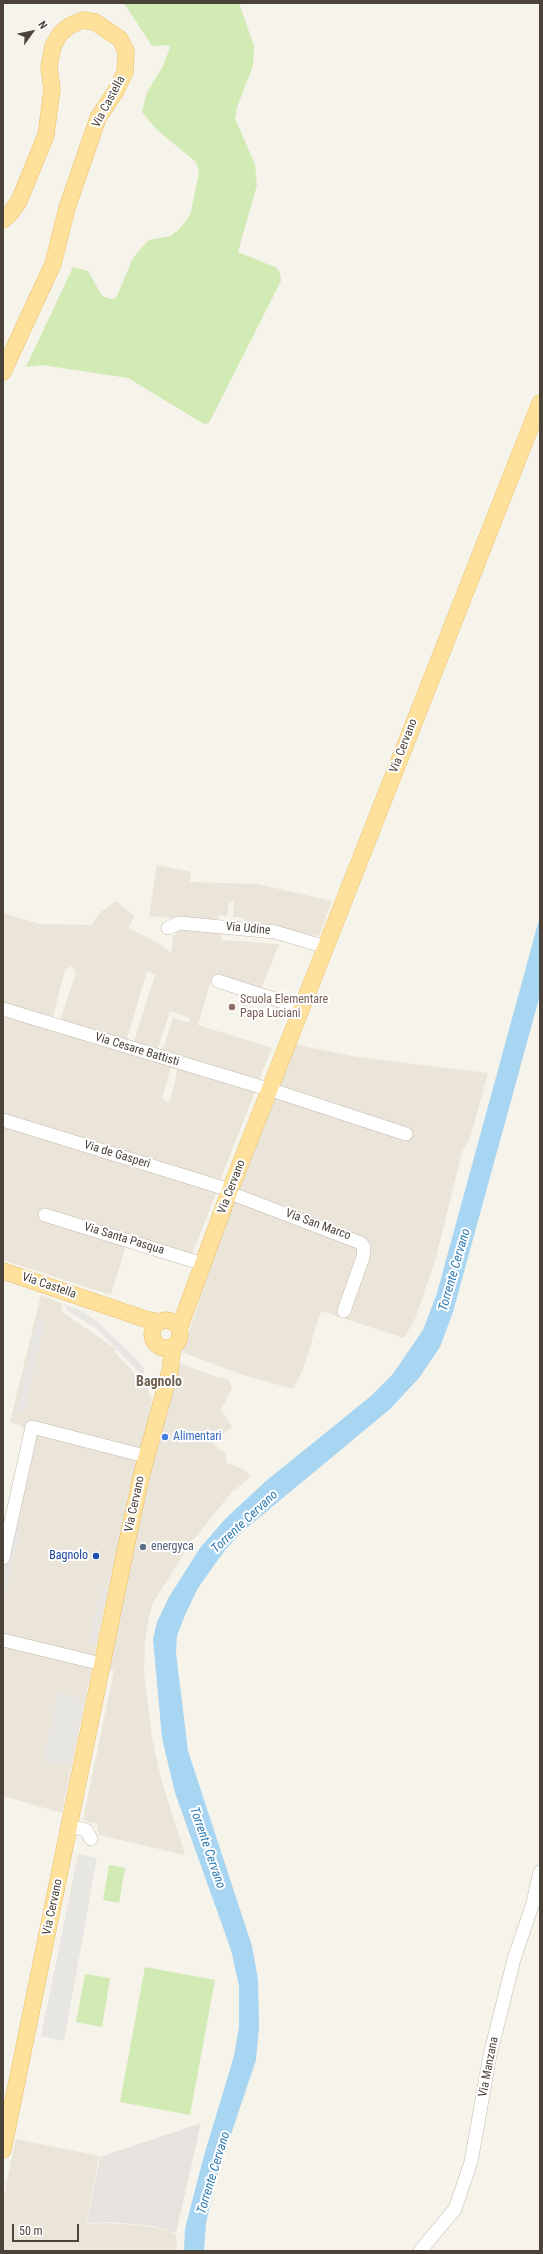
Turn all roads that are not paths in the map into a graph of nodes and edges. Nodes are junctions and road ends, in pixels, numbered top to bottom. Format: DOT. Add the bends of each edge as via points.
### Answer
graph roads {
  1 [pos="3,220"];
  2 [pos="3,372"];
  3 [pos="540,403"];
  4 [pos="168,928"];
  5 [pos="326,947"];
  6 [pos="218,981"];
  7 [pos="302,1008"];
  8 [pos="3,1010"];
  9 [pos="270,1090"];
  10 [pos="3,1120"];
  11 [pos="406,1134"];
  12 [pos="230,1191"];
  13 [pos="45,1214"];
  14 [pos="203,1264"];
  15 [pos="3,1271"];
  16 [pos="95,1302"];
  17 [pos="344,1311"];
  18 [pos="168,1324"];
  19 [pos="161,1344"];
  20 [pos="137,1454"];
  21 [pos="3,1558"];
  22 [pos="3,1640"];
  23 [pos="102,1664"];
  24 [pos="70,1826"];
  25 [pos="91,1839"];
  26 [pos="540,1872"];
  27 [pos="3,2150"];
  28 [pos="420,2251"];
  1 -- 2 [label="main road, Via Castella" via="19,201 46,135 52,89 50,67 53,46 60,34 69,26 83,20 94,22 120,39 126,51 125,72 98,118 67,208 53,264"];
  3 -- 5 [label="main road, Via Cervano"];
  4 -- 5 [label="street, Via Udine" via="179,923 275,932"];
  5 -- 7 [label="main road, Via Cervano"];
  6 -- 7 [label="street"];
  7 -- 9 [label="main road, Via Cervano"];
  8 -- 9 [label="street, Via Cesare Battisti"];
  9 -- 11 [label="street"];
  9 -- 12 [label="main road, Via Cervano"];
  10 -- 12 [label="street, Via de Gasperi"];
  12 -- 14 [label="main road, Via Cervano"];
  12 -- 17 [label="street, Via San Marco" via="361,1242 364,1247 363,1257"];
  13 -- 14 [label="street, Via Santa Pasqua"];
  14 -- 18 [label="main road, Via Cervano" via="191,1297"];
  15 -- 16 [label="main road, Via Castella"];
  16 -- 18 [label="main road"];
  16 -- 19 [label="main road"];
  18 -- 19 [label="main road" via="152,1332"];
  18 -- 19 [label="main road" via="180,1337"];
  19 -- 23 [label="main road, Via Cervano" via="166,1383 142,1473"];
  20 -- 21 [label="street" via="32,1427"];
  22 -- 23 [label="street"];
  23 -- 24 [label="main road, Via Cervano"];
  24 -- 25 [label="street" via="86,1830"];
  24 -- 27 [label="main road, Via Cervano"];
  26 -- 28 [label="street, Via Manzana" via="533,1903 514,1959 490,2055 471,2162 454,2208"];
}
